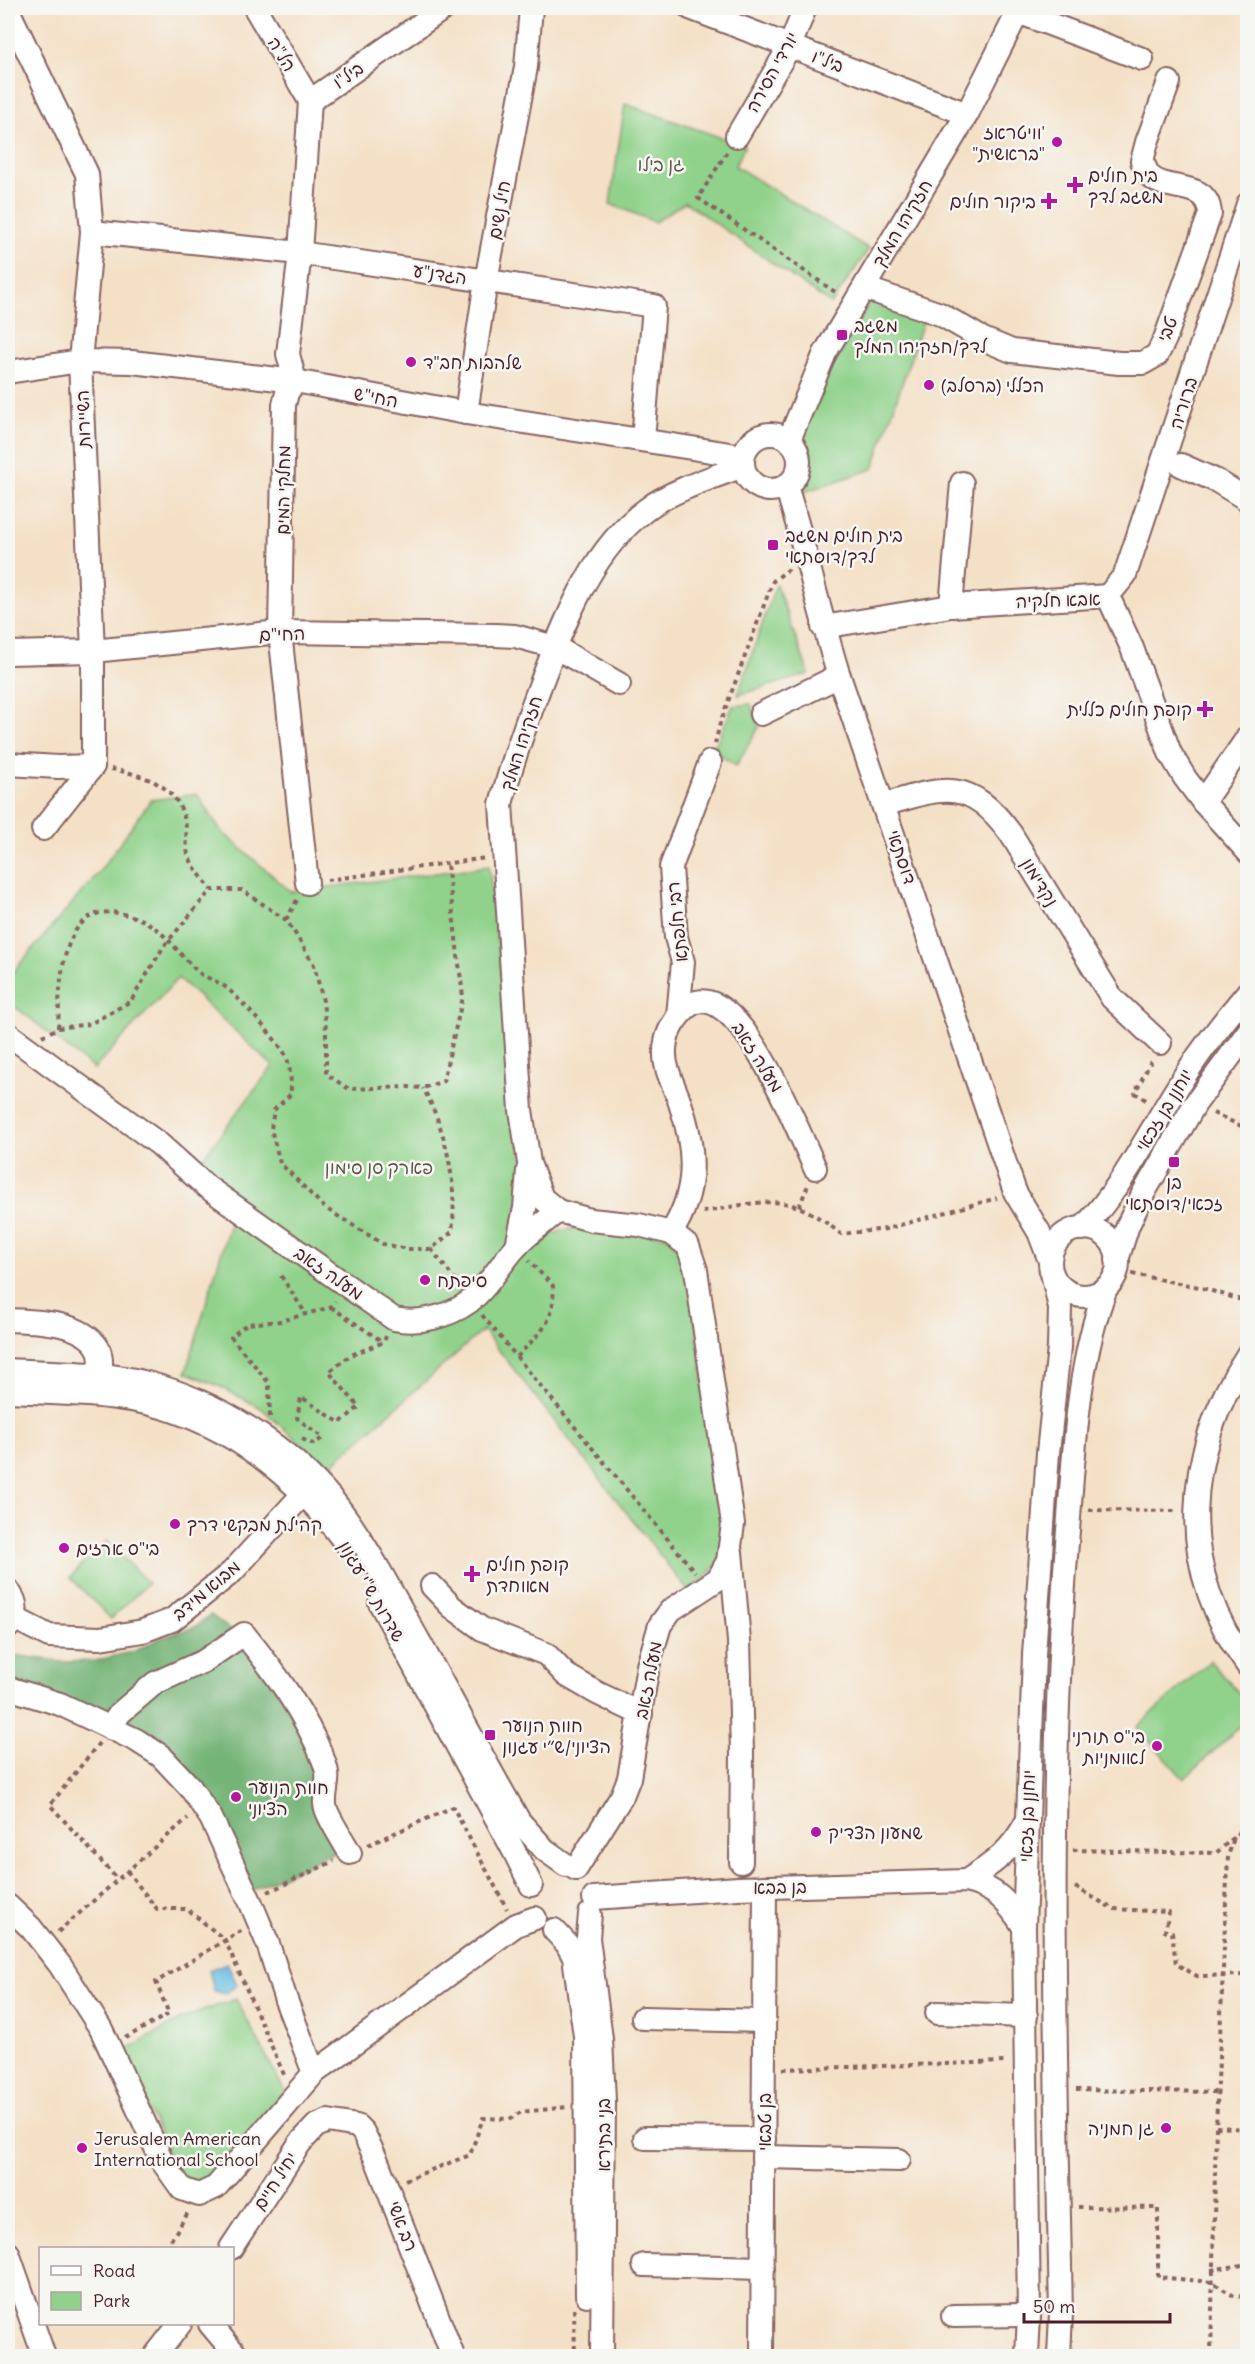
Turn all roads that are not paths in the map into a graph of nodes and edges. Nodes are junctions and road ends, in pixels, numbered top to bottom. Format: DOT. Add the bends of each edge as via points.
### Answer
graph roads {
  1 [pos="255,8"];
  2 [pos="444,8"];
  3 [pos="531,8"];
  4 [pos="690,8"];
  5 [pos="805,8"];
  6 [pos="1019,10"];
  7 [pos="10,20"];
  8 [pos="789,46"];
  9 [pos="1142,59"];
  10 [pos="1169,82"];
  11 [pos="310,101"];
  12 [pos="967,114"];
  13 [pos="736,136"];
  14 [pos="1209,203"];
  15 [pos="1247,205"];
  16 [pos="92,232"];
  17 [pos="300,253"];
  18 [pos="486,281"];
  19 [pos="859,296"];
  20 [pos="80,361"];
  21 [pos="8,372"];
  22 [pos="295,381"];
  23 [pos="466,413"];
  24 [pos="643,440"];
  25 [pos="789,440"];
  26 [pos="715,452"];
  27 [pos="743,461"];
  28 [pos="1181,465"];
  29 [pos="716,477"];
  30 [pos="963,483"];
  31 [pos="786,486"];
  32 [pos="1248,500"];
  33 [pos="1108,596"];
  34 [pos="951,606"];
  35 [pos="823,627"];
  36 [pos="280,632"];
  37 [pos="555,647"];
  38 [pos="93,651"];
  39 [pos="8,653"];
  40 [pos="839,676"];
  41 [pos="619,684"];
  42 [pos="761,714"];
  43 [pos="1248,738"];
  44 [pos="710,762"];
  45 [pos="8,764"];
  46 [pos="93,766"];
  47 [pos="1203,801"];
  48 [pos="884,805"];
  49 [pos="43,829"];
  50 [pos="1248,852"];
  51 [pos="307,883"];
  52 [pos="1248,992"];
  53 [pos="678,1016"];
  54 [pos="1248,1032"];
  55 [pos="8,1034"];
  56 [pos="1160,1043"];
  57 [pos="529,1163"];
  58 [pos="815,1168"];
  59 [pos="558,1211"];
  60 [pos="1033,1221"];
  61 [pos="676,1225"];
  62 [pos="1074,1231"];
  63 [pos="521,1252"];
  64 [pos="1051,1269"];
  65 [pos="1113,1273"];
  66 [pos="8,1320"];
  67 [pos="1248,1354"];
  68 [pos="8,1370"];
  69 [pos="101,1376"];
  70 [pos="8,1391"];
  71 [pos="304,1493"];
  72 [pos="730,1550"];
  73 [pos="432,1586"];
  74 [pos="8,1591"];
  75 [pos="11,1623"];
  76 [pos="1248,1666"];
  77 [pos="8,1688"];
  78 [pos="641,1714"];
  79 [pos="110,1728"];
  80 [pos="1027,1821"];
  81 [pos="350,1853"];
  82 [pos="741,1862"];
  83 [pos="571,1867"];
  84 [pos="966,1881"];
  85 [pos="531,1886"];
  86 [pos="765,1887"];
  87 [pos="8,1906"];
  88 [pos="592,1906"];
  89 [pos="535,1924"];
  90 [pos="1024,1927"];
  91 [pos="937,2013"];
  92 [pos="1026,2016"];
  93 [pos="643,2018"];
  94 [pos="764,2021"];
  95 [pos="314,2073"];
  96 [pos="328,2121"];
  97 [pos="645,2138"];
  98 [pos="764,2148"];
  99 [pos="899,2160"];
  100 [pos="232,2247"];
  101 [pos="8,2253"];
  102 [pos="644,2265"];
  103 [pos="763,2268"];
  104 [pos="1029,2315"];
  105 [pos="954,2316"];
  106 [pos="179,2325"];
  107 [pos="211,2325"];
  108 [pos="44,2356"];
  109 [pos="155,2356"];
  110 [pos="237,2356"];
  111 [pos="453,2356"];
  112 [pos="587,2356"];
  113 [pos="602,2356"];
  114 [pos="762,2356"];
  115 [pos="1027,2356"];
  116 [pos="1059,2356"];
  1 -- 11 [label="street, הל\"ה"];
  2 -- 11 [label="street, ביל\"ו"];
  3 -- 18 [label="street, חיל נשים" via="526,67"];
  4 -- 8 [label="street, ביל\"ו"];
  5 -- 8 [label="street, יורדי הסירה"];
  6 -- 9 [label="street"];
  6 -- 12 [label="street, חזקיהו המלך"];
  7 -- 16 [label="street, השיירות" via="87,174"];
  8 -- 12 [label="street, ביל\"ו"];
  8 -- 13 [label="street, יורדי הסירה"];
  10 -- 14 [label="street" via="1142,161 1150,176 1201,194"];
  11 -- 17 [label="street"];
  12 -- 19 [label="street, חזקיהו המלך"];
  14 -- 15 [label="street" via="1218,199"];
  14 -- 19 [label="street, טבי" via="1210,214 1165,339 1157,355 1143,363 1012,351 940,314"];
  15 -- 33 [label="street, ברוריה" via="1125,574"];
  16 -- 17 [label="street, הגדנ\"ע"];
  16 -- 20 [label="street, השיירות"];
  17 -- 18 [label="street, הגדנ\"ע"];
  17 -- 22 [label="street" via="288,354"];
  18 -- 23 [label="street, חיל נשים"];
  18 -- 24 [label="street, הגדנ\"ע" via="654,306"];
  19 -- 25 [label="street, חזקיהו המלך" via="825,353"];
  20 -- 21 [label="street, החי\"ש"];
  20 -- 22 [label="street, החי\"ש" via="132,362"];
  20 -- 38 [label="street, השיירות"];
  22 -- 23 [label="street, החי\"ש"];
  22 -- 36 [label="street, מחלקי המים" via="284,405"];
  23 -- 24 [label="street, החי\"ש"];
  24 -- 26 [label="street, החי\"ש"];
  25 -- 27 [label="street" via="781,435 761,436 752,441"];
  25 -- 31 [label="street" via="796,448 799,464 794,480"];
  26 -- 27 [label="street, החי\"ש"];
  26 -- 29 [label="street" via="722,465"];
  27 -- 29 [label="street, חזקיהו המלך"];
  27 -- 31 [label="street" via="746,476 758,488 777,490"];
  28 -- 32 [label="street"];
  29 -- 37 [label="street, חזקיהו המלך" via="648,508 620,534 585,582"];
  30 -- 34 [label="street"];
  31 -- 35 [label="street, דוסתאי"];
  33 -- 34 [label="street, אבא חלקיה"];
  33 -- 47 [label="street, אבא חלקיה" via="1132,648 1170,753"];
  34 -- 35 [label="street, אבא חלקיה"];
  35 -- 40 [label="street, דוסתאי"];
  36 -- 37 [label="street, החי\"ם" via="514,636"];
  36 -- 38 [label="street, החי\"ם"];
  36 -- 51 [label="street, מחלקי המים"];
  37 -- 41 [label="street, החי\"ם"];
  37 -- 57 [label="street, חזקיהו המלך" via="517,747 501,804 521,1110"];
  38 -- 39 [label="street, החי\"ם"];
  38 -- 46 [label="street, השיירות"];
  40 -- 42 [label="street"];
  40 -- 48 [label="street, דוסתאי"];
  43 -- 47 [label="street"];
  44 -- 53 [label="street, רבי חלפתא" via="671,867 676,937 683,963"];
  45 -- 46 [label="street"];
  46 -- 49 [label="street"];
  47 -- 50 [label="street, אבא חלקיה"];
  48 -- 56 [label="street, נקדימון" via="924,792 943,791 978,798 995,812 1112,998"];
  48 -- 60 [label="street, דוסתאי" via="1015,1192"];
  52 -- 62 [label="street, יוחנן בן זכאי" via="1207,1043 1102,1209"];
  53 -- 58 [label="street, מעלה זאב" via="700,1001 720,1006 735,1018 773,1075"];
  53 -- 61 [label="street" via="668,1034 665,1055 691,1150 691,1191"];
  54 -- 65 [label="street, יוחנן בן זכאי" via="1195,1104 1143,1194 1128,1225"];
  55 -- 63 [label="street, מעלה זאב" via="159,1144 207,1187 394,1319 420,1321 448,1313 470,1301"];
  57 -- 59 [label="street, חזקיהו המלך" via="542,1198"];
  57 -- 63 [label="street"];
  59 -- 61 [label="street" via="591,1220"];
  59 -- 63 [label="street"];
  60 -- 62 [label="street" via="1054,1233"];
  60 -- 64 [label="street, דוסתאי"];
  61 -- 72 [label="street, מעלה זאב" via="696,1270 733,1524"];
  62 -- 64 [label="street" via="1053,1247"];
  62 -- 65 [label="street" via="1098,1232 1109,1240 1116,1251"];
  64 -- 65 [label="street" via="1063,1290 1085,1296 1096,1294"];
  64 -- 80 [label="street, יוחנן בן זכאי" via="1060,1308 1059,1347 1035,1643"];
  65 -- 116 [label="street, יוחנן בן זכאי" via="1098,1307 1087,1355 1065,1576 1053,1884"];
  66 -- 69 [label="street" via="66,1327 88,1337 100,1354"];
  67 -- 76 [label="street" via="1214,1423 1198,1476 1195,1512 1199,1563 1206,1584 1219,1621"];
  68 -- 69 [label="street, שדרות ש\"י עגנון"];
  69 -- 83 [label="street, שדרות ש\"י עגנון" via="147,1383 193,1399 242,1425 314,1479 377,1566 519,1821 545,1850"];
  70 -- 71 [label="street, שדרות ש\"י עגנון" via="112,1397 182,1413 224,1432"];
  71 -- 75 [label="street, מבוא מידב" via="232,1572 172,1620 143,1631 100,1638 49,1636"];
  71 -- 85 [label="street, שדרות ש\"י עגנון" via="329,1521 364,1573"];
  72 -- 78 [label="street, מעלה זאב" via="718,1579 671,1610 660,1625 648,1666"];
  72 -- 82 [label="street" via="739,1641"];
  73 -- 78 [label="street" via="482,1629 546,1654 566,1675"];
  74 -- 75 [label="street" via="16,1610"];
  77 -- 79 [label="street" via="60,1704"];
  78 -- 83 [label="street, מעלה זאב" via="622,1796"];
  79 -- 81 [label="street" via="120,1713 155,1683 204,1661 244,1634 296,1703 324,1760 329,1780 324,1805"];
  79 -- 95 [label="street" via="161,1756 203,1805 254,1911"];
  80 -- 84 [label="street" via="1008,1851"];
  80 -- 90 [label="street, יוחנן בן זכאי"];
  83 -- 85 [label="street" via="555,1865 545,1869"];
  83 -- 88 [label="street" via="589,1881"];
  84 -- 86 [label="street, בן בבא"];
  84 -- 90 [label="street, בן בבא" via="992,1889"];
  85 -- 89 [label="street" via="529,1903"];
  86 -- 88 [label="street, בן בבא"];
  86 -- 94 [label="street, בן טבאי"];
  87 -- 95 [label="street" via="60,1965 101,2029 162,2161 182,2189 199,2195 216,2187"];
  88 -- 89 [label="street" via="575,1927 565,1930"];
  88 -- 113 [label="street, בני בתירא" via="588,1938 604,2101"];
  89 -- 95 [label="street"];
  89 -- 112 [label="street, בני בתירא" via="567,1944 574,1958 585,2036"];
  90 -- 92 [label="street, יוחנן בן זכאי"];
  91 -- 92 [label="street"];
  92 -- 104 [label="street, יוחנן בן זכאי"];
  93 -- 94 [label="street"];
  94 -- 98 [label="street, בן טבאי"];
  96 -- 100 [label="street, יחיל חיים" via="316,2126 300,2143"];
  96 -- 111 [label="street, רב אשי" via="357,2126 363,2133"];
  97 -- 98 [label="street"];
  98 -- 99 [label="street"];
  98 -- 103 [label="street, בן טבאי"];
  101 -- 108 [label="street"];
  102 -- 103 [label="street"];
  103 -- 114 [label="street, בן טבאי"];
  104 -- 105 [label="street"];
  104 -- 115 [label="street, יוחנן בן זכאי"];
  106 -- 109 [label="street"];
  107 -- 110 [label="street"];
}
